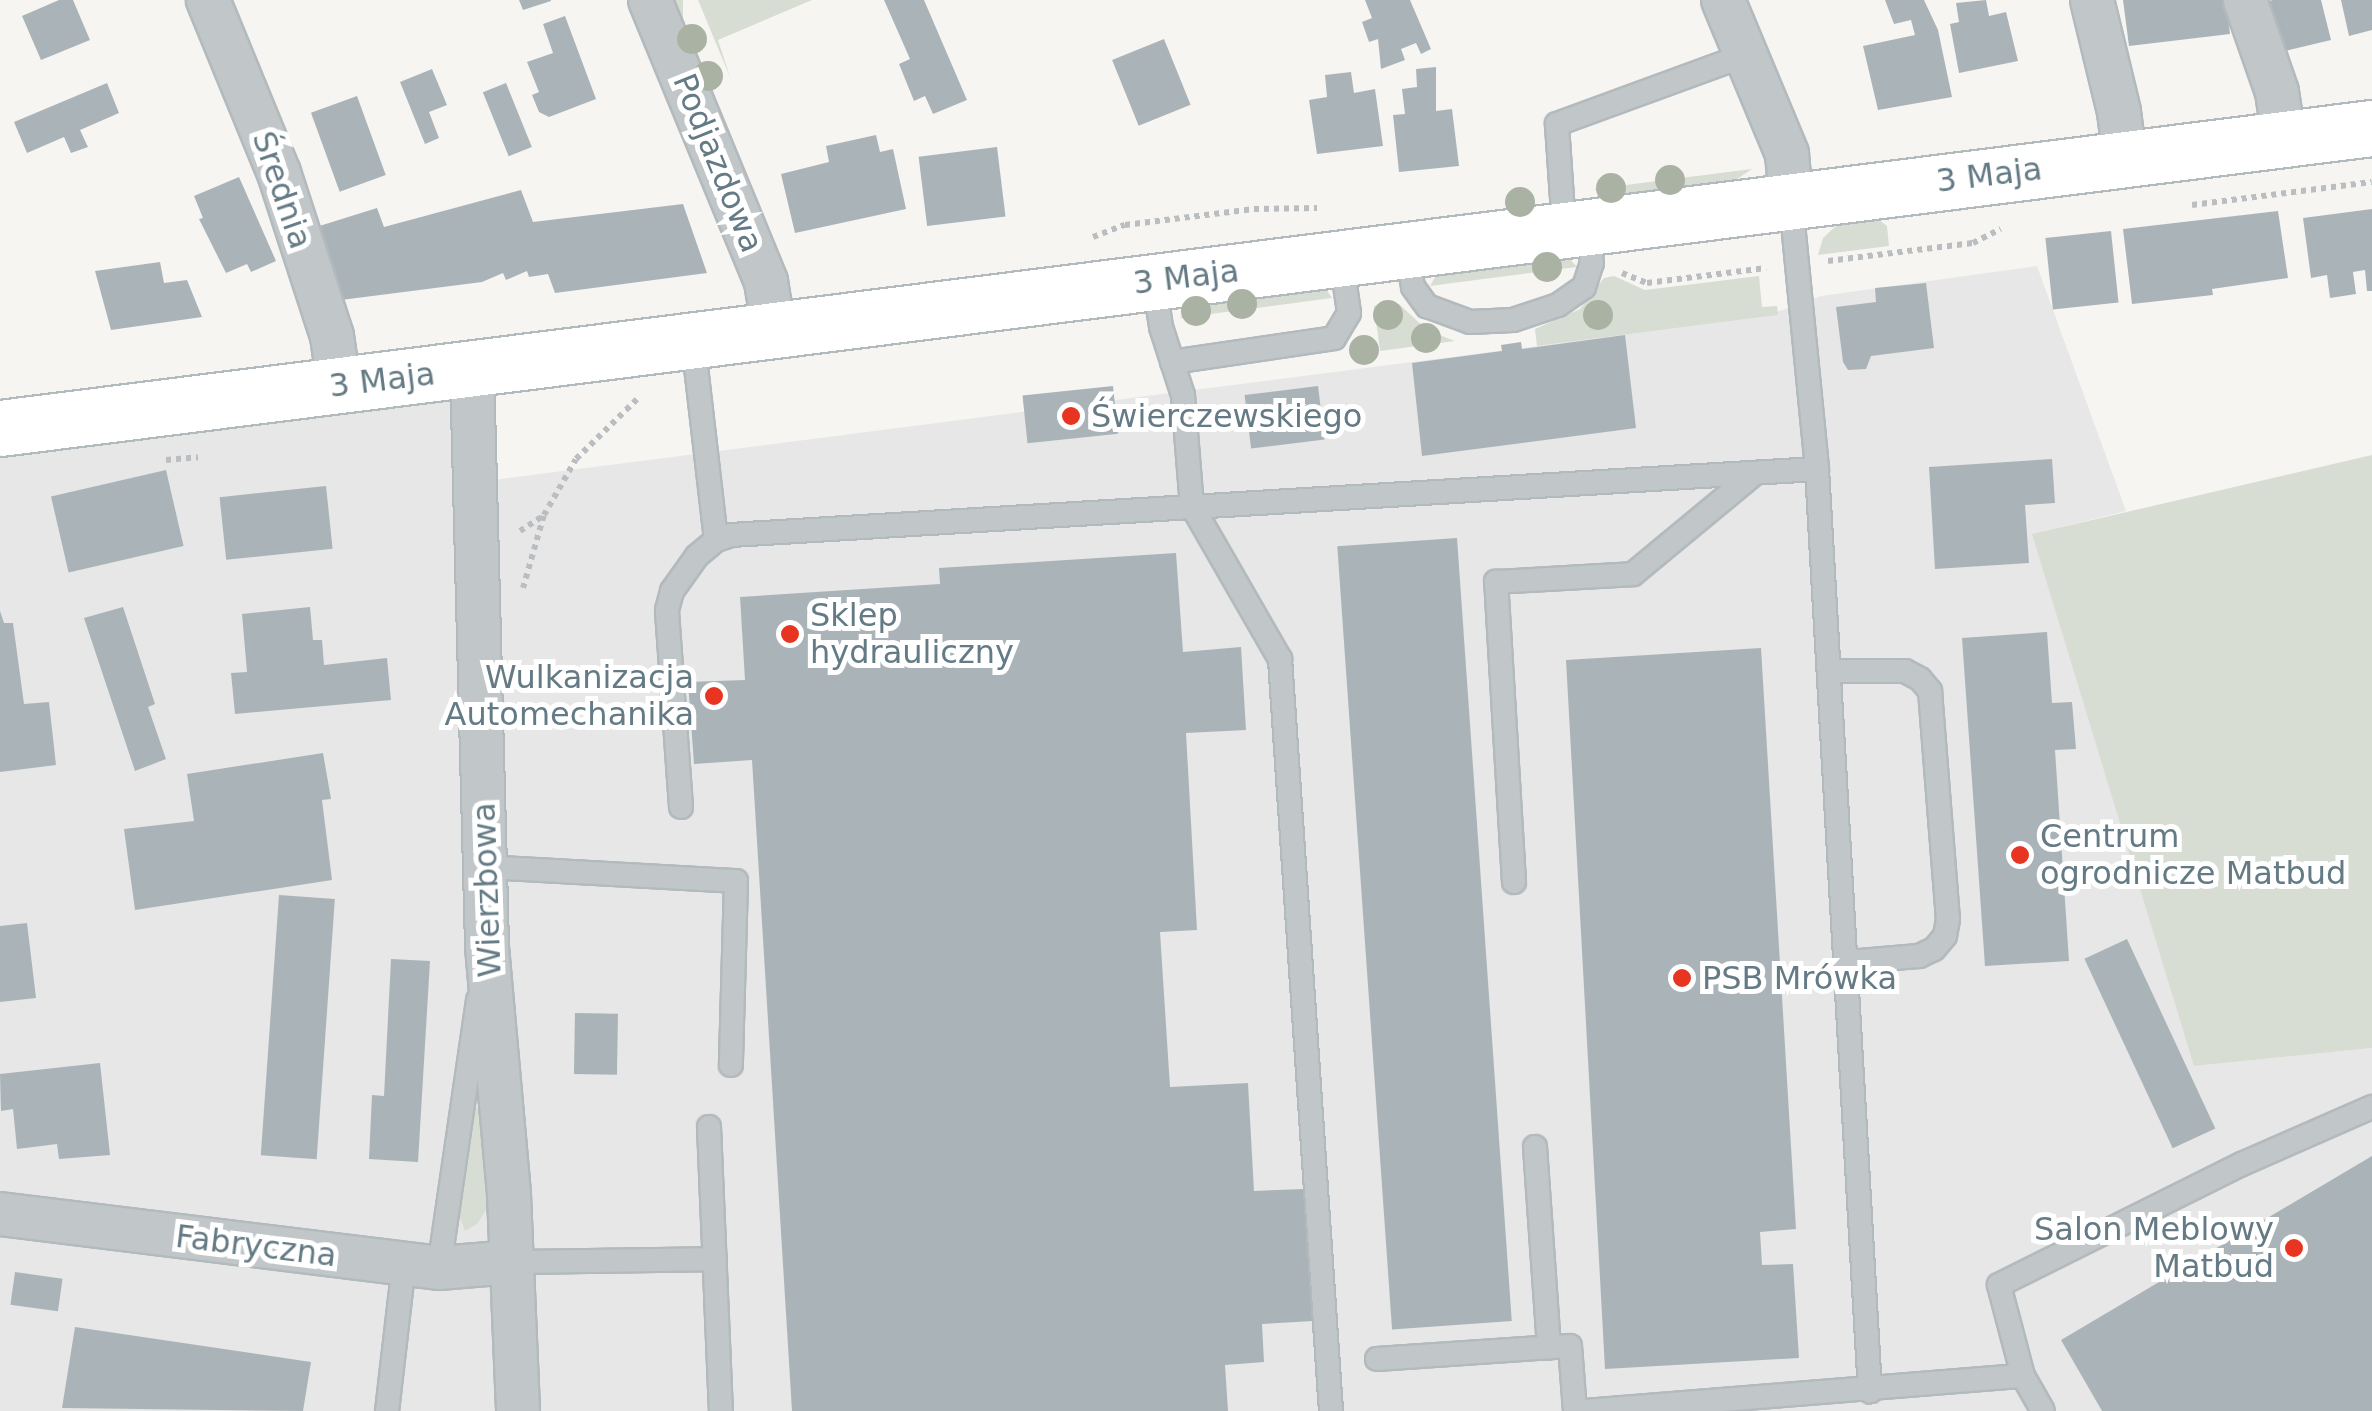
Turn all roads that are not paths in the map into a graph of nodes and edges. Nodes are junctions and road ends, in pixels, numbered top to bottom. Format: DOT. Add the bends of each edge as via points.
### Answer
graph roads {
  1 [pos="208,0"];
  2 [pos="650,0"];
  3 [pos="1723,0"];
  4 [pos="2092,0"];
  5 [pos="2245,0"];
  6 [pos="1746,55"];
  7 [pos="2372,128"];
  8 [pos="2284,138"];
  9 [pos="2126,158"];
  10 [pos="1790,199"];
  11 [pos="1576,227"];
  12 [pos="1407,248"];
  13 [pos="1341,257"];
  14 [pos="1154,282"];
  15 [pos="774,330"];
  16 [pos="693,340"];
  17 [pos="1172,362"];
  18 [pos="472,369"];
  19 [pos="339,385"];
  20 [pos="0,428"];
  21 [pos="1817,469"];
  22 [pos="1755,473"];
  23 [pos="1192,506"];
  24 [pos="716,540"];
  25 [pos="1828,671"];
  26 [pos="681,808"];
  27 [pos="485,867"];
  28 [pos="1514,882"];
  29 [pos="1846,962"];
  30 [pos="731,1064"];
  31 [pos="481,1081"];
  32 [pos="2372,1107"];
  33 [pos="710,1127"];
  34 [pos="1535,1147"];
  35 [pos="0,1214"];
  36 [pos="714,1259"];
  37 [pos="512,1262"];
  38 [pos="422,1266"];
  39 [pos="1548,1348"];
  40 [pos="1377,1360"];
  41 [pos="2023,1376"];
  42 [pos="1870,1391"];
  43 [pos="387,1411"];
  44 [pos="518,1411"];
  45 [pos="721,1411"];
  46 [pos="1331,1411"];
  47 [pos="1575,1411"];
  48 [pos="1585,1411"];
  49 [pos="2043,1411"];
  1 -- 19 [label="street, Średnia" via="280,173 332,336"];
  2 -- 15 [label="street, Podjazdowa" via="766,282"];
  3 -- 6 [label="street"];
  4 -- 9 [label="street"];
  5 -- 8 [label="street" via="2277,92"];
  6 -- 10 [label="street" via="1787,154"];
  6 -- 11 [label="lane" via="1557,124"];
  7 -- 8 [label="street, 3 Maja"];
  8 -- 9 [label="street, 3 Maja"];
  9 -- 10 [label="street, 3 Maja"];
  10 -- 11 [label="street, 3 Maja"];
  10 -- 21 [label="lane"];
  11 -- 12 [label="street, 3 Maja"];
  11 -- 12 [label="lane" via="1592,263 1584,286 1558,306 1514,320 1470,322 1427,306 1413,287"];
  12 -- 13 [label="street, 3 Maja"];
  13 -- 14 [label="street, 3 Maja"];
  13 -- 17 [label="lane" via="1349,314 1334,338"];
  14 -- 15 [label="street, 3 Maja"];
  14 -- 17 [label="lane"];
  15 -- 16 [label="street, 3 Maja"];
  16 -- 18 [label="street, 3 Maja"];
  16 -- 24 [label="lane"];
  17 -- 23 [label="lane" via="1182,395"];
  18 -- 19 [label="street, 3 Maja"];
  18 -- 27 [label="street, Wierzbowa"];
  19 -- 20 [label="street, 3 Maja"];
  21 -- 22 [label="lane"];
  21 -- 25 [label="lane"];
  22 -- 23 [label="lane"];
  22 -- 28 [label="lane" via="1634,574 1496,582"];
  23 -- 24 [label="lane" via="753,531"];
  23 -- 46 [label="lane" via="1280,659"];
  24 -- 26 [label="lane" via="682,573 667,610"];
  25 -- 29 [label="lane"];
  25 -- 29 [label="lane" via="1904,671 1930,691 1948,919 1934,949 1918,956"];
  27 -- 30 [label="lane" via="736,881"];
  27 -- 31 [label="street, Wierzbowa"];
  29 -- 42 [label="lane"];
  31 -- 37 [label="street, Wierzbowa"];
  31 -- 38 [label="lane"];
  32 -- 41 [label="lane" via="1999,1286"];
  33 -- 36 [label="lane"];
  34 -- 39 [label="lane"];
  35 -- 38 [label="street, Fabryczna"];
  36 -- 37 [label="lane"];
  36 -- 45 [label="lane"];
  37 -- 38 [label="street, Fabryczna"];
  37 -- 44 [label="street, Wierzbowa"];
  38 -- 43 [label="lane"];
  39 -- 40 [label="lane"];
  39 -- 47 [label="lane" via="1570,1346"];
  41 -- 42 [label="lane"];
  41 -- 49 [label="lane"];
  42 -- 48 [label="lane"];
}
